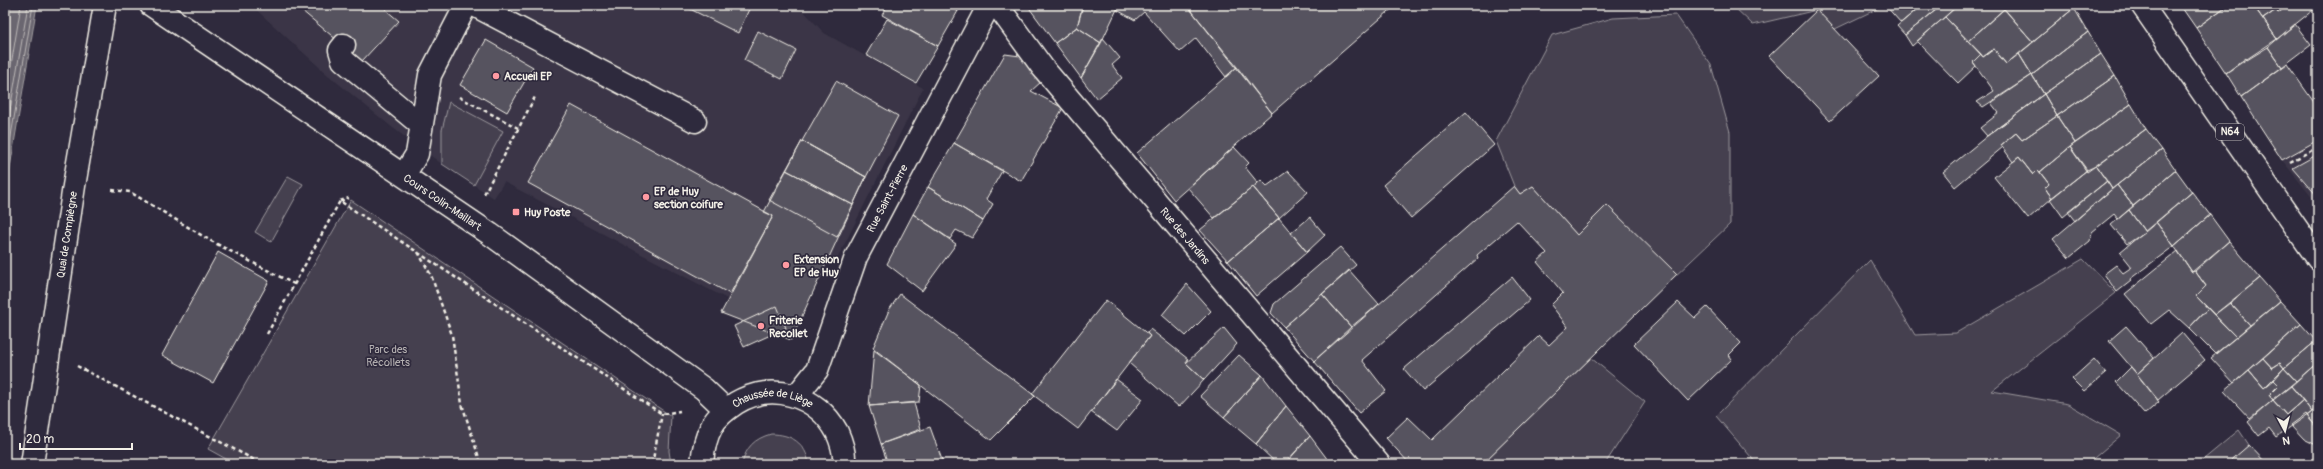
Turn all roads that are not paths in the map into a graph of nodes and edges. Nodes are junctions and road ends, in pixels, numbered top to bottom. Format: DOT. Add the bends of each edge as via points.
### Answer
graph roads {
  1 [pos="105,5"];
  2 [pos="151,5"];
  3 [pos="466,5"];
  4 [pos="474,5"];
  5 [pos="990,5"];
  6 [pos="997,5"];
  7 [pos="2142,5"];
  8 [pos="344,45"];
  9 [pos="695,121"];
  10 [pos="421,125"];
  11 [pos="404,174"];
  12 [pos="2318,259"];
  13 [pos="797,395"];
  14 [pos="726,410"];
  15 [pos="32,464"];
  16 [pos="702,464"];
  17 [pos="844,464"];
  18 [pos="1379,464"];
  1 -- 15 [label="street, Quai de Compiègne" via="74,186"];
  2 -- 11 [label="street, Cours Colin-Maillart"];
  3 -- 10 [label="street" via="430,75"];
  4 -- 9 [label="street"];
  5 -- 13 [label="street, Rue Saint-Pierre" via="856,257 817,370"];
  6 -- 18 [label="street, Rue des Jardins" via="1043,68"];
  7 -- 12 [label="street, N64"];
  8 -- 10 [label="street" via="340,50 343,60"];
  10 -- 11 [label="street" via="416,154"];
  11 -- 14 [label="street, Cours Colin-Maillart" via="704,389"];
  13 -- 14 [label="street, Chaussée de Liège" via="772,392 747,396"];
  13 -- 17 [label="street, Chaussée de Liège" via="816,406 831,421 841,440"];
  14 -- 16 [label="street, Chaussée de Liège" via="712,425 704,445"];
}
